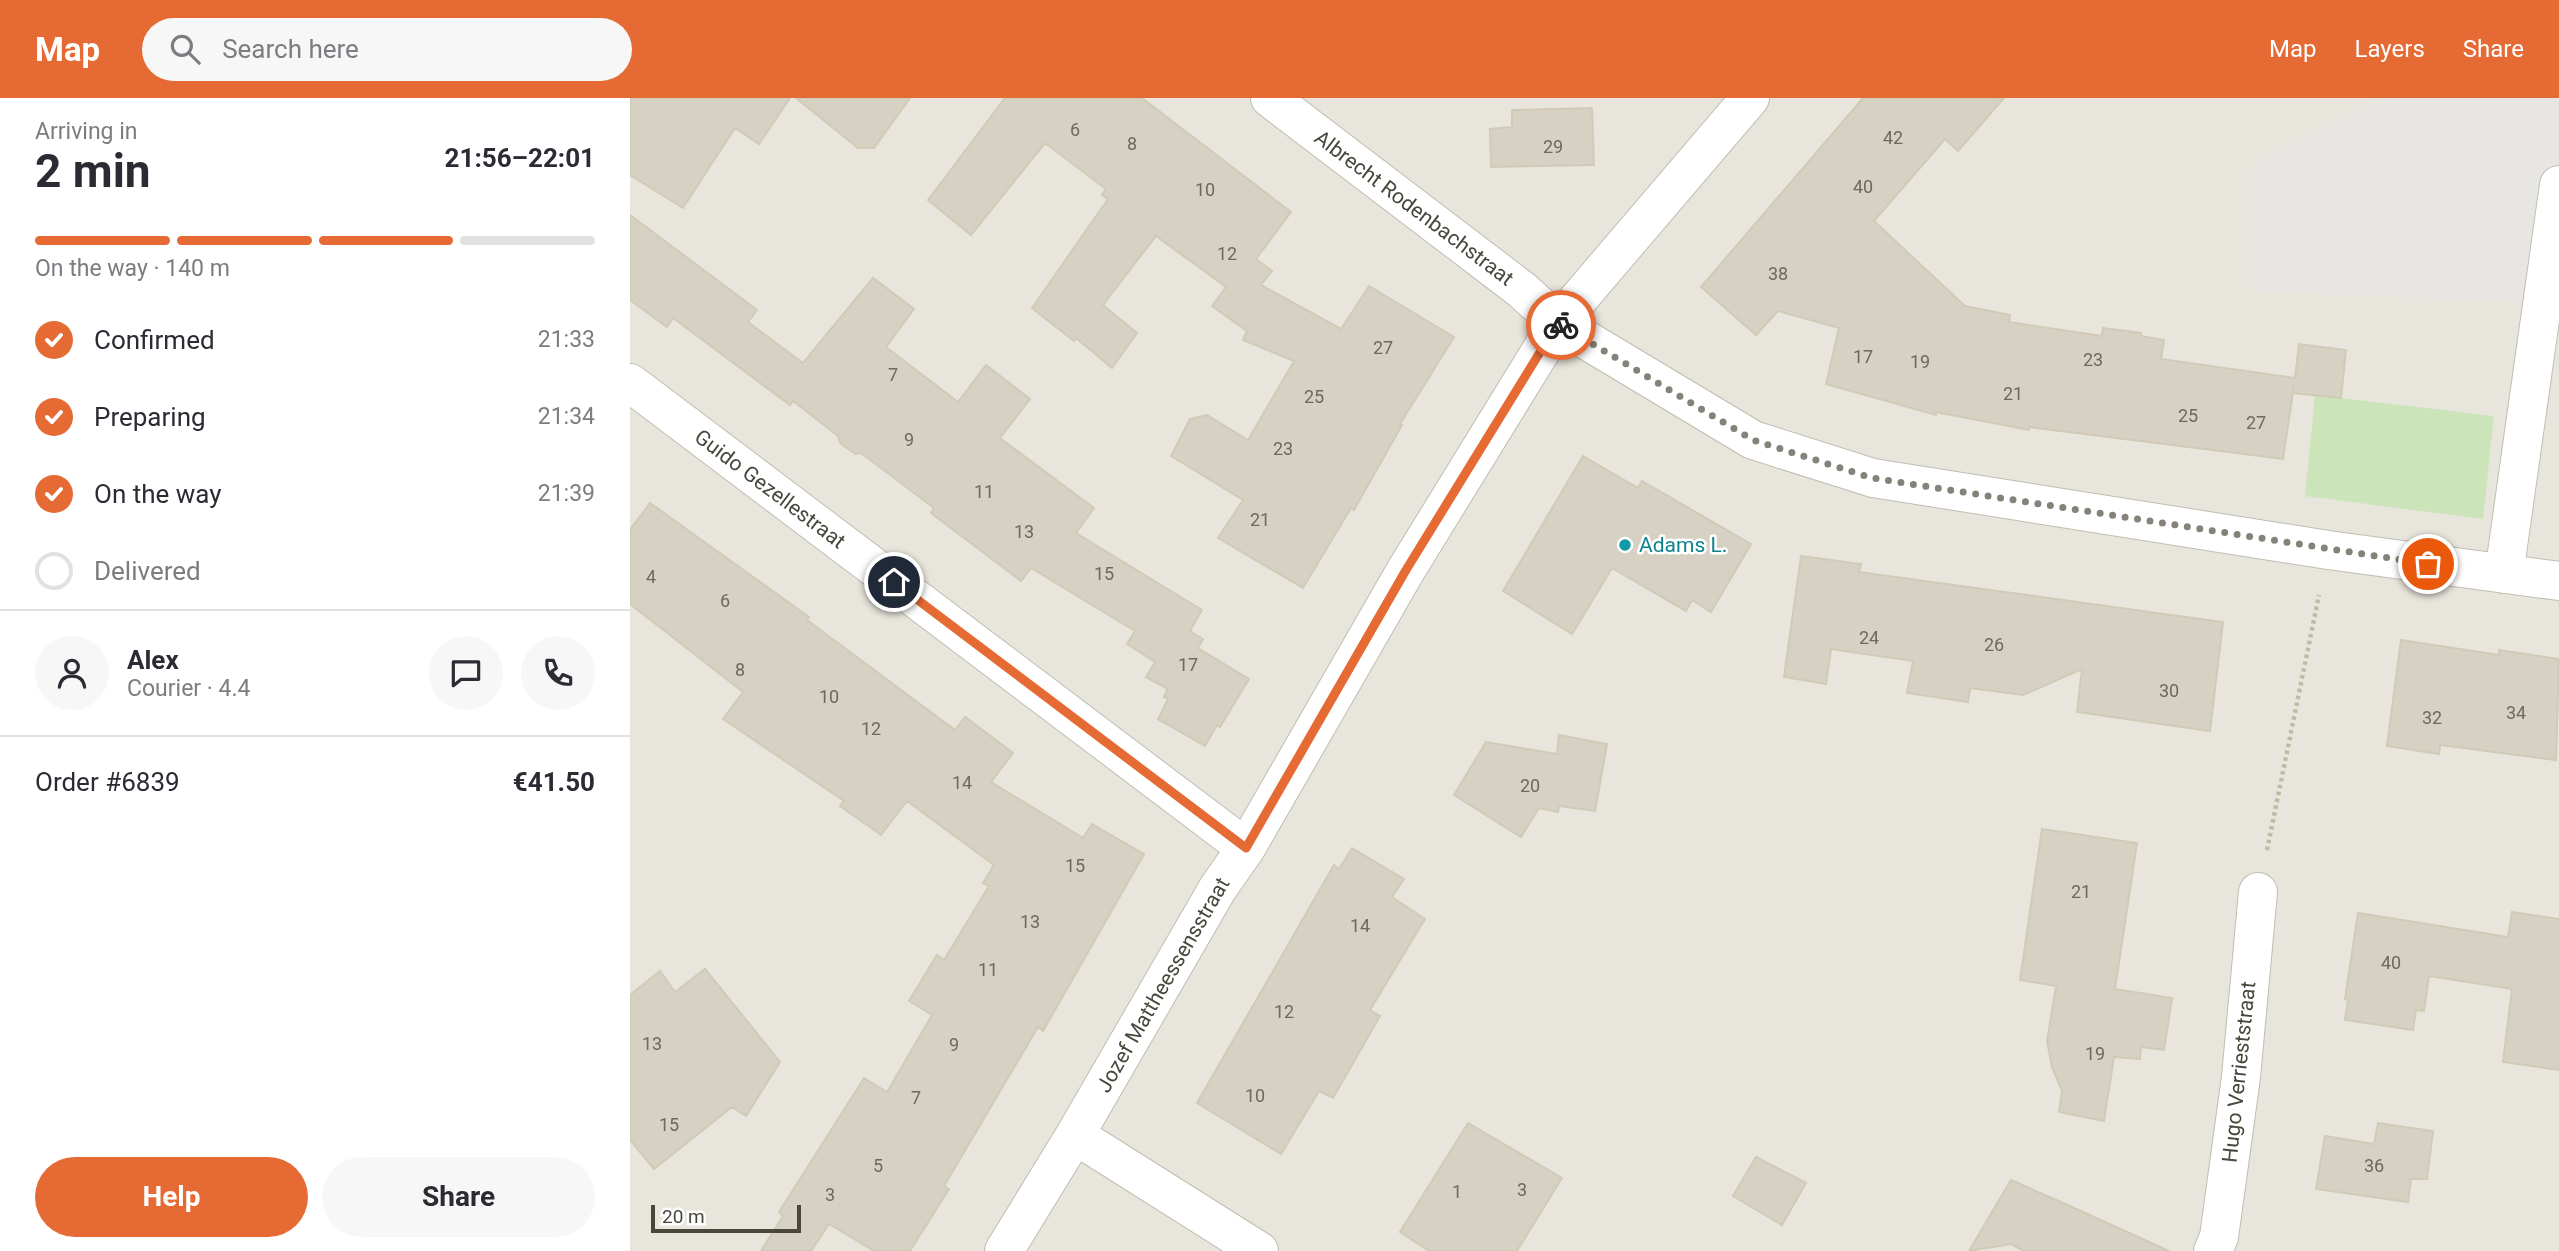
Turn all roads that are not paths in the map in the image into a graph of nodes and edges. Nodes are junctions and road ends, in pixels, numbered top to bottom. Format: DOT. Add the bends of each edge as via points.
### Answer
graph roads {
  1 [pos="1270,98"];
  2 [pos="1750,98"];
  3 [pos="2559,185"];
  4 [pos="1558,323"];
  5 [pos="630,383"];
  6 [pos="2504,574"];
  7 [pos="2559,581"];
  8 [pos="1246,848"];
  9 [pos="2258,892"];
  10 [pos="1075,1135"];
  11 [pos="1004,1251"];
  12 [pos="1259,1251"];
  13 [pos="2213,1251"];
  1 -- 4 [label="street, Albrecht Rodenbachstraat" via="1522,290"];
  2 -- 4 [label="street, Jozef Mattheessensstraat"];
  3 -- 6 [label="street"];
  4 -- 6 [label="street, Albrecht Rodenbachstraat" via="1753,440 1872,478"];
  4 -- 8 [label="street, Jozef Mattheessensstraat" via="1406,570"];
  5 -- 8 [label="street, Guido Gezellestraat"];
  6 -- 7 [label="street, Albrecht Rodenbachstraat"];
  8 -- 10 [label="street, Jozef Mattheessensstraat" via="1218,888"];
  9 -- 13 [label="street, Hugo Verrieststraat" via="2241,1077 2219,1237"];
  10 -- 11 [label="street, Jozef Mattheessensstraat"];
  10 -- 12 [label="street"];
}
